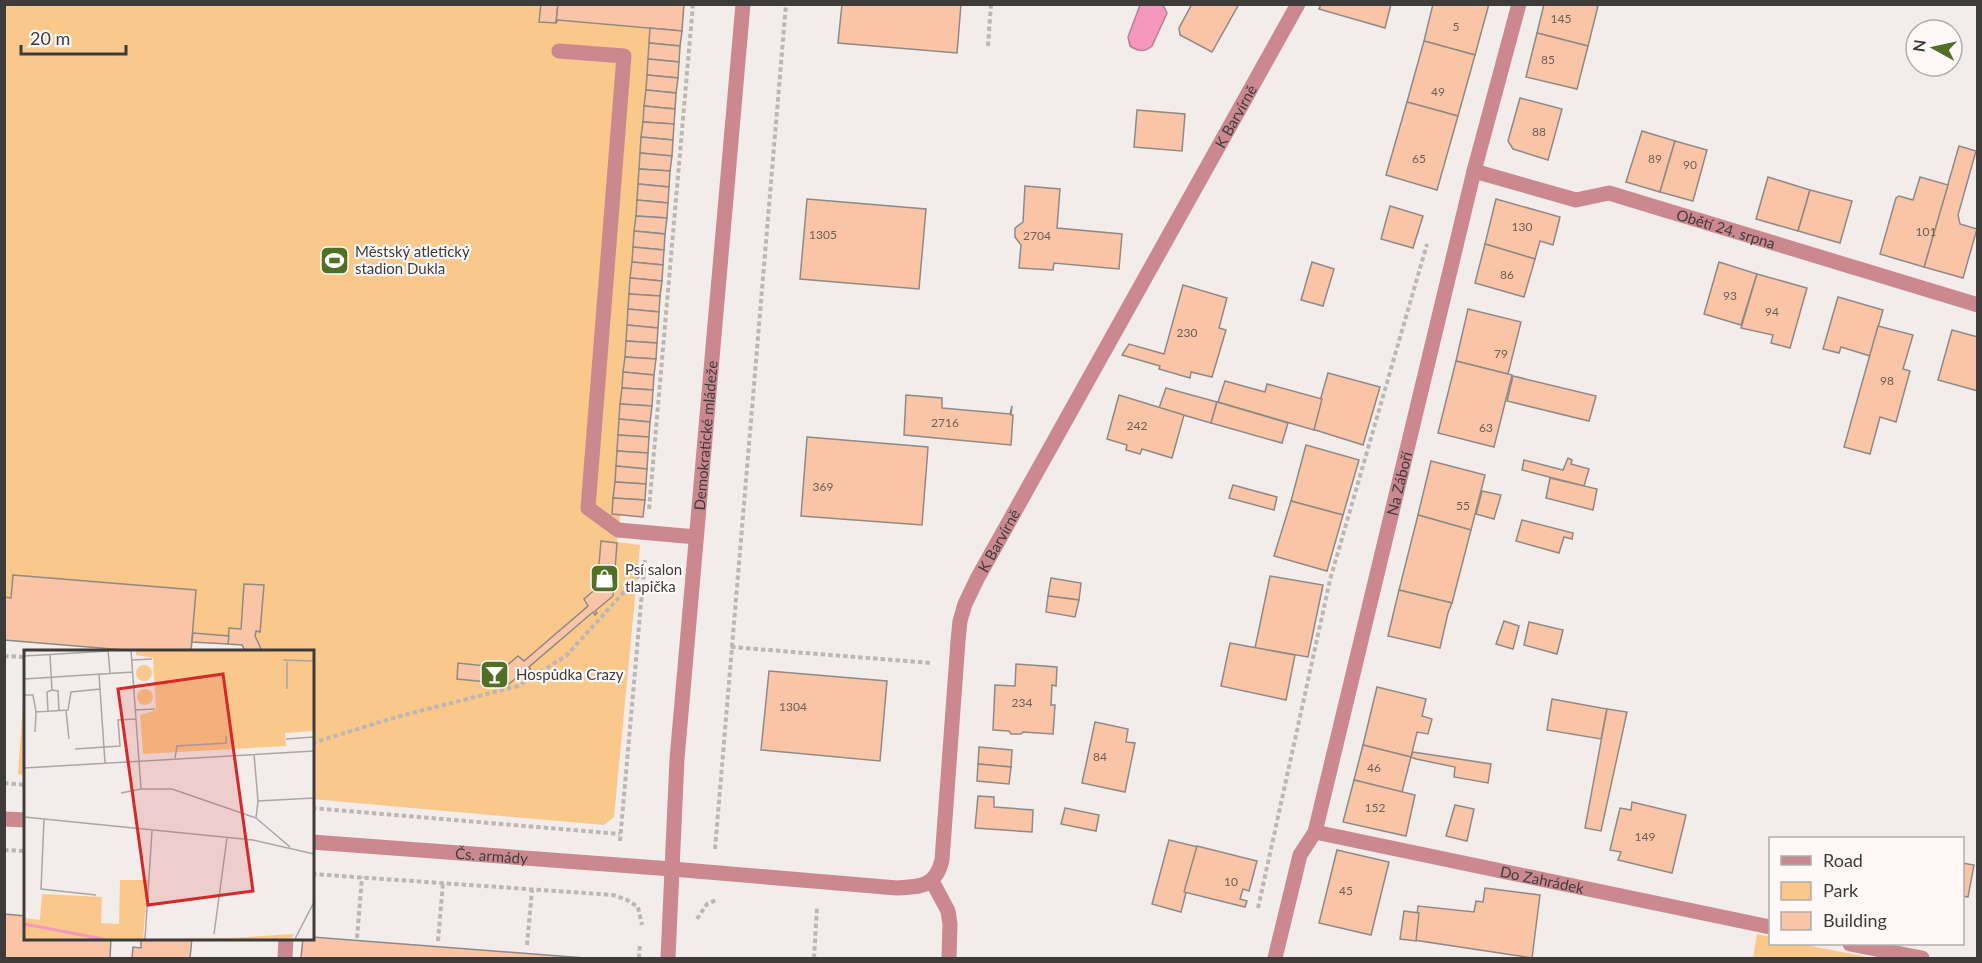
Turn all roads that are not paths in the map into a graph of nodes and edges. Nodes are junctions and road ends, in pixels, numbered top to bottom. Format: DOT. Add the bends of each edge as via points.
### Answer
graph roads {
  1 [pos="743,4"];
  2 [pos="1298,4"];
  3 [pos="1519,4"];
  4 [pos="559,51"];
  5 [pos="1474,171"];
  6 [pos="1977,305"];
  7 [pos="696,537"];
  8 [pos="4,819"];
  9 [pos="24,820"];
  10 [pos="1315,832"];
  11 [pos="314,842"];
  12 [pos="672,869"];
  13 [pos="932,881"];
  14 [pos="1769,927"];
  15 [pos="286,939"];
  16 [pos="1855,945"];
  17 [pos="285,958"];
  18 [pos="668,958"];
  19 [pos="949,958"];
  20 [pos="1275,958"];
  21 [pos="1922,958"];
  1 -- 7 [label="street, Demokratické mládeže"];
  2 -- 13 [label="street, K Barvírně" via="965,604 956,665 942,860"];
  3 -- 5 [label="street, Na Záboří"];
  4 -- 7 [label="street" via="624,56 588,508 618,530"];
  5 -- 6 [label="street, Obětí 24. srpna" via="1576,200 1609,193"];
  5 -- 10 [label="street, Na Záboří"];
  7 -- 12 [label="street, Demokratické mládeže"];
  8 -- 9 [label="street"];
  10 -- 14 [label="street, Do Zahrádek"];
  10 -- 20 [label="street, Na Záboří" via="1300,855"];
  11 -- 12 [label="street, Čs. armády"];
  12 -- 13 [label="street" via="897,888"];
  12 -- 18 [label="street, Demokratické mládeže"];
  13 -- 19 [label="street" via="948,911"];
  15 -- 17 [label="street"];
  16 -- 21 [label="street"];
}
